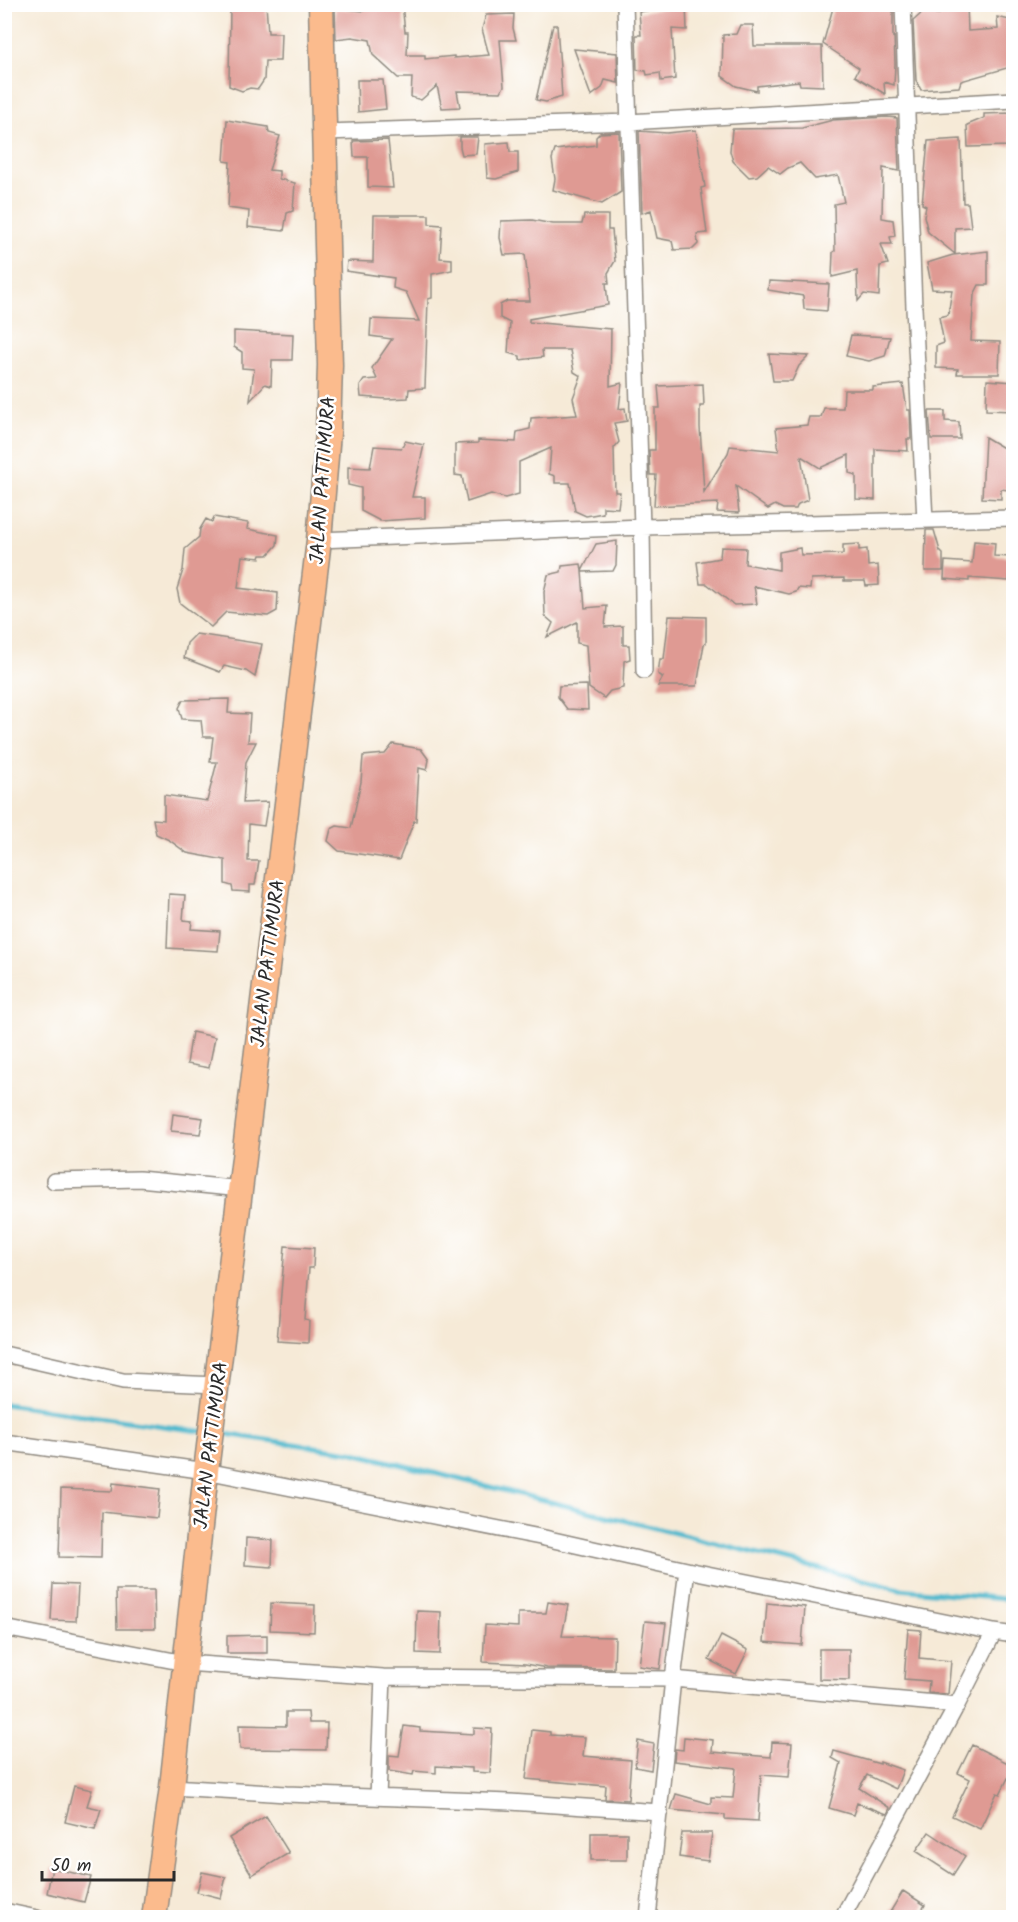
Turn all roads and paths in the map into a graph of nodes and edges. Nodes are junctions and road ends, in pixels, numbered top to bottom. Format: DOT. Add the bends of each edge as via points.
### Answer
graph roads {
  1 [pos="321,4"];
  2 [pos="625,4"];
  3 [pos="903,4"];
  4 [pos="1014,100"];
  5 [pos="906,108"];
  6 [pos="628,122"];
  7 [pos="325,132"];
  8 [pos="1014,518"];
  9 [pos="925,520"];
  10 [pos="642,527"];
  11 [pos="319,540"];
  12 [pos="645,670"];
  13 [pos="54,1181"];
  14 [pos="242,1189"];
  15 [pos="4,1354"];
  16 [pos="217,1385"];
  17 [pos="4,1442"];
  18 [pos="206,1471"];
  19 [pos="687,1570"];
  20 [pos="4,1628"];
  21 [pos="994,1632"];
  22 [pos="1014,1635"];
  23 [pos="185,1663"];
  24 [pos="383,1677"];
  25 [pos="673,1679"];
  26 [pos="957,1705"];
  27 [pos="172,1786"];
  28 [pos="378,1797"];
  29 [pos="660,1812"];
  30 [pos="4,1911"];
  31 [pos="37,1917"];
  32 [pos="154,1917"];
  33 [pos="648,1917"];
  34 [pos="842,1917"];
  1 -- 7 [label="main road, JALAN PATTIMURA"];
  2 -- 6 [label="street"];
  3 -- 5 [label="street"];
  4 -- 5 [label="street"];
  5 -- 6 [label="street"];
  5 -- 9 [label="street"];
  6 -- 7 [label="street"];
  6 -- 10 [label="street"];
  7 -- 11 [label="main road, JALAN PATTIMURA" via="330,365"];
  8 -- 9 [label="street"];
  9 -- 10 [label="street"];
  10 -- 11 [label="street"];
  10 -- 12 [label="street"];
  11 -- 14 [label="main road, JALAN PATTIMURA"];
  13 -- 14 [label="street" via="139,1179"];
  14 -- 16 [label="main road, JALAN PATTIMURA"];
  15 -- 16 [label="street" via="123,1381"];
  16 -- 18 [label="main road, JALAN PATTIMURA"];
  17 -- 18 [label="street"];
  18 -- 19 [label="street"];
  18 -- 23 [label="main road, JALAN PATTIMURA"];
  19 -- 21 [label="street"];
  19 -- 25 [label="street"];
  20 -- 23 [label="street"];
  21 -- 22 [label="street"];
  21 -- 26 [label="street"];
  23 -- 24 [label="street"];
  23 -- 27 [label="main road, JALAN PATTIMURA"];
  24 -- 25 [label="street"];
  24 -- 28 [label="street"];
  25 -- 26 [label="street"];
  25 -- 29 [label="street"];
  26 -- 34 [label="street"];
  27 -- 28 [label="street"];
  27 -- 32 [label="main road, JALAN PATTIMURA"];
  28 -- 29 [label="street"];
  29 -- 33 [label="street"];
  30 -- 31 [label="street"];
}
